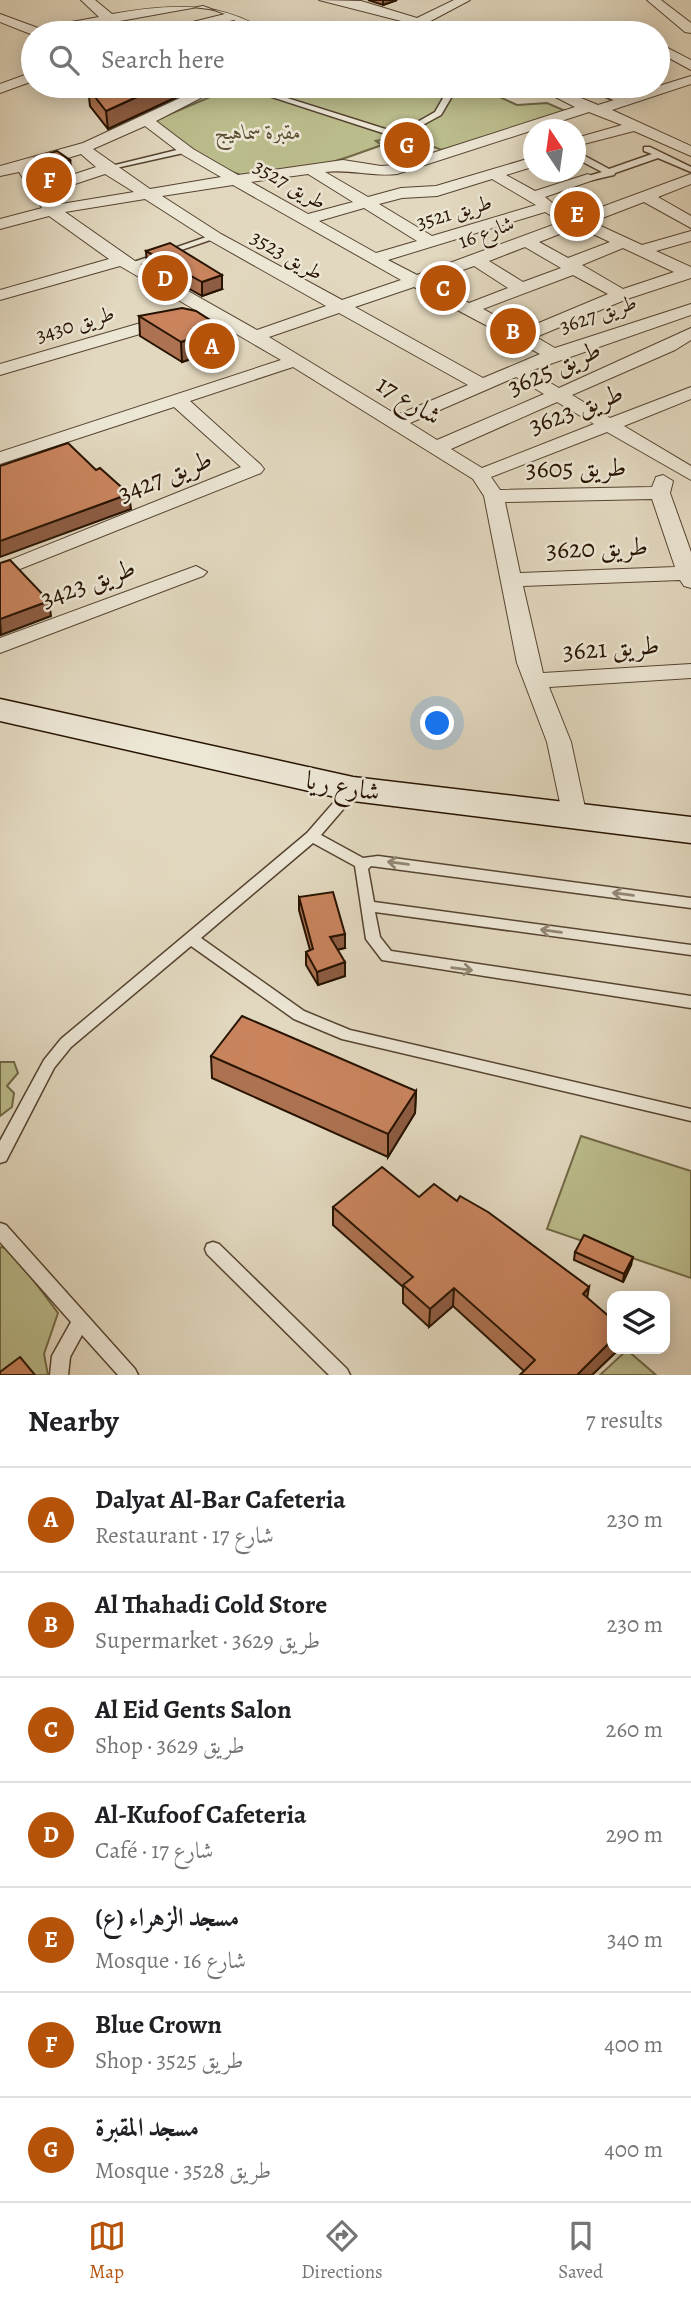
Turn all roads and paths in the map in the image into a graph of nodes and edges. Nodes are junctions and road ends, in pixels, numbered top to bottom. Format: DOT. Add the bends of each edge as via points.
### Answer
graph roads {
  1 [pos="87,0"];
  2 [pos="232,0"];
  3 [pos="325,0"];
  4 [pos="464,0"];
  5 [pos="653,0"];
  6 [pos="352,1"];
  7 [pos="211,3"];
  8 [pos="234,16"];
  9 [pos="108,17"];
  10 [pos="0,18"];
  11 [pos="89,21"];
  12 [pos="113,21"];
  13 [pos="212,21"];
  14 [pos="242,21"];
  15 [pos="415,21"];
  16 [pos="420,21"];
  17 [pos="21,26"];
  18 [pos="690,29"];
  19 [pos="670,33"];
  20 [pos="21,80"];
  21 [pos="691,80"];
  22 [pos="675,85"];
  23 [pos="670,87"];
  24 [pos="1,88"];
  25 [pos="691,94"];
  26 [pos="191,98"];
  27 [pos="280,98"];
  28 [pos="447,98"];
  29 [pos="568,98"];
  30 [pos="617,98"];
  31 [pos="638,98"];
  32 [pos="626,102"];
  33 [pos="593,109"];
  34 [pos="562,119"];
  35 [pos="146,120"];
  36 [pos="635,126"];
  37 [pos="523,131"];
  38 [pos="400,136"];
  39 [pos="586,139"];
  40 [pos="666,140"];
  41 [pos="388,142"];
  42 [pos="82,147"];
  43 [pos="472,147"];
  44 [pos="185,150"];
  45 [pos="653,152"];
  46 [pos="691,152"];
  47 [pos="445,154"];
  48 [pos="586,160"];
  49 [pos="510,166"];
  50 [pos="23,167"];
  51 [pos="107,168"];
  52 [pos="397,169"];
  53 [pos="0,171"];
  54 [pos="313,171"];
  55 [pos="611,173"];
  56 [pos="239,179"];
  57 [pos="588,179"];
  58 [pos="689,179"];
  59 [pos="39,191"];
  60 [pos="437,191"];
  61 [pos="149,196"];
  62 [pos="645,196"];
  63 [pos="540,202"];
  64 [pos="366,203"];
  65 [pos="51,210"];
  66 [pos="308,219"];
  67 [pos="575,222"];
  68 [pos="691,223"];
  69 [pos="0,224"];
  70 [pos="691,236"];
  71 [pos="215,237"];
  72 [pos="429,241"];
  73 [pos="527,242"];
  74 [pos="622,243"];
  75 [pos="641,250"];
  76 [pos="374,258"];
  77 [pos="476,260"];
  78 [pos="126,262"];
  79 [pos="573,266"];
  80 [pos="690,273"];
  81 [pos="416,281"];
  82 [pos="520,288"];
  83 [pos="0,295"];
  84 [pos="614,298"];
  85 [pos="338,308"];
  86 [pos="202,309"];
  87 [pos="468,309"];
  88 [pos="691,309"];
  89 [pos="665,316"];
  90 [pos="637,325"];
  91 [pos="691,332"];
  92 [pos="255,337"];
  93 [pos="521,337"];
  94 [pos="554,354"];
  95 [pos="294,361"];
  96 [pos="0,370"];
  97 [pos="518,371"];
  98 [pos="484,386"];
  99 [pos="691,393"];
  100 [pos="558,395"];
  101 [pos="176,399"];
  102 [pos="397,422"];
  103 [pos="609,424"];
  104 [pos="436,447"];
  105 [pos="0,458"];
  106 [pos="683,469"];
  107 [pos="480,475"];
  108 [pos="660,493"];
  109 [pos="494,496"];
  110 [pos="0,571"];
  111 [pos="196,572"];
  112 [pos="689,577"];
  113 [pos="509,579"];
  114 [pos="0,646"];
  115 [pos="691,671"];
  116 [pos="534,681"];
  117 [pos="0,710"];
  118 [pos="353,789"];
  119 [pos="575,817"];
  120 [pos="691,830"];
  121 [pos="312,836"];
  122 [pos="363,864"];
  123 [pos="691,903"];
  124 [pos="367,906"];
  125 [pos="191,938"];
  126 [pos="691,950"];
  127 [pos="691,1002"];
  128 [pos="691,1115"];
  129 [pos="0,1156"];
  130 [pos="0,1230"];
  131 [pos="213,1249"];
  132 [pos="81,1321"];
  133 [pos="59,1375"];
  134 [pos="129,1375"];
  135 [pos="341,1375"];
  1 -- 9 [label="street"];
  2 -- 7 [label="street"];
  3 -- 6 [label="street"];
  4 -- 16 [label="street"];
  5 -- 18 [label="street"];
  6 -- 15 [label="street"];
  7 -- 8 [label="street"];
  7 -- 9 [label="street"];
  8 -- 13 [label="street"];
  8 -- 14 [label="street"];
  9 -- 11 [label="street"];
  9 -- 12 [label="street"];
  10 -- 17 [label="street"];
  18 -- 19 [label="street"];
  20 -- 24 [label="street"];
  21 -- 22 [label="street"];
  22 -- 23 [label="street"];
  22 -- 25 [label="street"];
  26 -- 35 [label="street"];
  27 -- 38 [label="lane"];
  28 -- 38 [label="lane" via="438,113"];
  29 -- 33 [label="street"];
  30 -- 32 [label="lane"];
  31 -- 32 [label="street"];
  32 -- 33 [label="street"];
  33 -- 34 [label="street"];
  33 -- 36 [label="street"];
  35 -- 42 [label="street"];
  35 -- 44 [label="street, طريق 3527"];
  36 -- 39 [label="street"];
  36 -- 40 [label="street"];
  37 -- 43 [label="street"];
  38 -- 41 [label="lane"];
  40 -- 45 [label="street"];
  40 -- 46 [label="street"];
  42 -- 50 [label="street"];
  42 -- 51 [label="street, طريق 3523"];
  43 -- 47 [label="street"];
  43 -- 49 [label="street"];
  44 -- 51 [label="lane"];
  44 -- 56 [label="street, طريق 3527"];
  45 -- 55 [label="lane"];
  45 -- 58 [label="lane"];
  47 -- 49 [label="street, طريق 3521"];
  47 -- 52 [label="street"];
  48 -- 55 [label="lane"];
  49 -- 60 [label="street"];
  49 -- 63 [label="street, طريق 3521"];
  50 -- 53 [label="street"];
  50 -- 59 [label="street, شارع 17"];
  51 -- 59 [label="street"];
  51 -- 61 [label="street, طريق 3523"];
  52 -- 54 [label="street" via="344,165"];
  52 -- 60 [label="street"];
  54 -- 56 [label="street"];
  54 -- 64 [label="street"];
  55 -- 57 [label="lane"];
  56 -- 61 [label="street"];
  56 -- 66 [label="street, طريق 3527"];
  57 -- 63 [label="street"];
  58 -- 62 [label="street, شارع 16"];
  59 -- 65 [label="street, شارع 17"];
  60 -- 64 [label="street" via="401,193"];
  61 -- 65 [label="street"];
  61 -- 71 [label="street, طريق 3523"];
  62 -- 67 [label="street, شارع 16"];
  62 -- 68 [label="street"];
  63 -- 67 [label="street, طريق 3521"];
  63 -- 72 [label="street, طريق 3521"];
  64 -- 66 [label="street"];
  64 -- 72 [label="street"];
  65 -- 69 [label="street"];
  65 -- 78 [label="street, شارع 17"];
  66 -- 76 [label="street, طريق 3527"];
  67 -- 73 [label="street, شارع 16"];
  67 -- 74 [label="street, طريق 3521"];
  70 -- 75 [label="street"];
  71 -- 78 [label="lane, طريق 3523"];
  71 -- 85 [label="street, طريق 3523"];
  72 -- 76 [label="street, طريق 3521"];
  73 -- 77 [label="street, شارع 16"];
  73 -- 79 [label="street"];
  74 -- 75 [label="street, طريق 3521"];
  74 -- 79 [label="street"];
  75 -- 80 [label="street, طريق 3521"];
  76 -- 81 [label="street, طريق 3527"];
  77 -- 81 [label="street, شارع 16"];
  77 -- 82 [label="street"];
  78 -- 83 [label="street, طريق 3430"];
  78 -- 86 [label="street, شارع 17"];
  79 -- 82 [label="street"];
  79 -- 84 [label="street"];
  80 -- 84 [label="street"];
  81 -- 85 [label="street, شارع 16"];
  81 -- 87 [label="street, طريق 3527"];
  82 -- 87 [label="street"];
  84 -- 90 [label="street"];
  84 -- 93 [label="street"];
  85 -- 92 [label="street, شارع 16"];
  85 -- 98 [label="street"];
  86 -- 92 [label="street, شارع 17"];
  86 -- 96 [label="street, طريق 3430"];
  87 -- 93 [label="street, طريق 3527"];
  88 -- 89 [label="street, طريق 3627"];
  89 -- 90 [label="street, طريق 3627"];
  89 -- 91 [label="street"];
  90 -- 94 [label="street, طريق 3627"];
  91 -- 100 [label="street, طريق 3625"];
  92 -- 95 [label="street, شارع 17"];
  93 -- 94 [label="street, طريق 3527"];
  94 -- 97 [label="street, طريق 3627"];
  95 -- 101 [label="street"];
  95 -- 102 [label="street, شارع 17"];
  97 -- 98 [label="street, طريق 3627"];
  97 -- 100 [label="street"];
  98 -- 102 [label="street, طريق 3627"];
  99 -- 103 [label="street, طريق 3623"];
  100 -- 103 [label="street"];
  100 -- 104 [label="street, طريق 3625"];
  101 -- 105 [label="street"];
  101 -- 110 [label="street, طريق 3427" via="254,469"];
  102 -- 104 [label="street, شارع 17"];
  103 -- 106 [label="street"];
  103 -- 107 [label="street, طريق 3623"];
  104 -- 107 [label="street, شارع 17"];
  106 -- 108 [label="street" via="664,478"];
  107 -- 109 [label="street, شارع 17"];
  108 -- 109 [label="street, طريق 3605"];
  108 -- 112 [label="street, طريق 3620"];
  109 -- 113 [label="street, شارع 17"];
  111 -- 114 [label="street, طريق 3423"];
  112 -- 113 [label="street, طريق 3620"];
  113 -- 116 [label="street, شارع 17"];
  115 -- 116 [label="street, طريق 3621"];
  116 -- 119 [label="street, شارع 17" via="559,742"];
  117 -- 118 [label="main road, شارع ريا"];
  118 -- 119 [label="main road, شارع ريا"];
  118 -- 121 [label="lane"];
  119 -- 120 [label="main road, شارع ريا"];
  121 -- 122 [label="lane"];
  121 -- 125 [label="lane"];
  123 -- 122 [label="lane, one-way" via="378,861"];
  122 -- 124 [label="lane"];
  126 -- 124 [label="lane, one-way"];
  124 -- 127 [label="lane, one-way" via="375,946 395,959"];
  125 -- 128 [label="lane" via="288,1008 347,1035"];
  125 -- 129 [label="lane" via="66,1043 49,1064"];
  130 -- 132 [label="lane"];
  131 -- 135 [label="lane"];
  132 -- 133 [label="lane" via="61,1356"];
  132 -- 134 [label="lane"];
}
